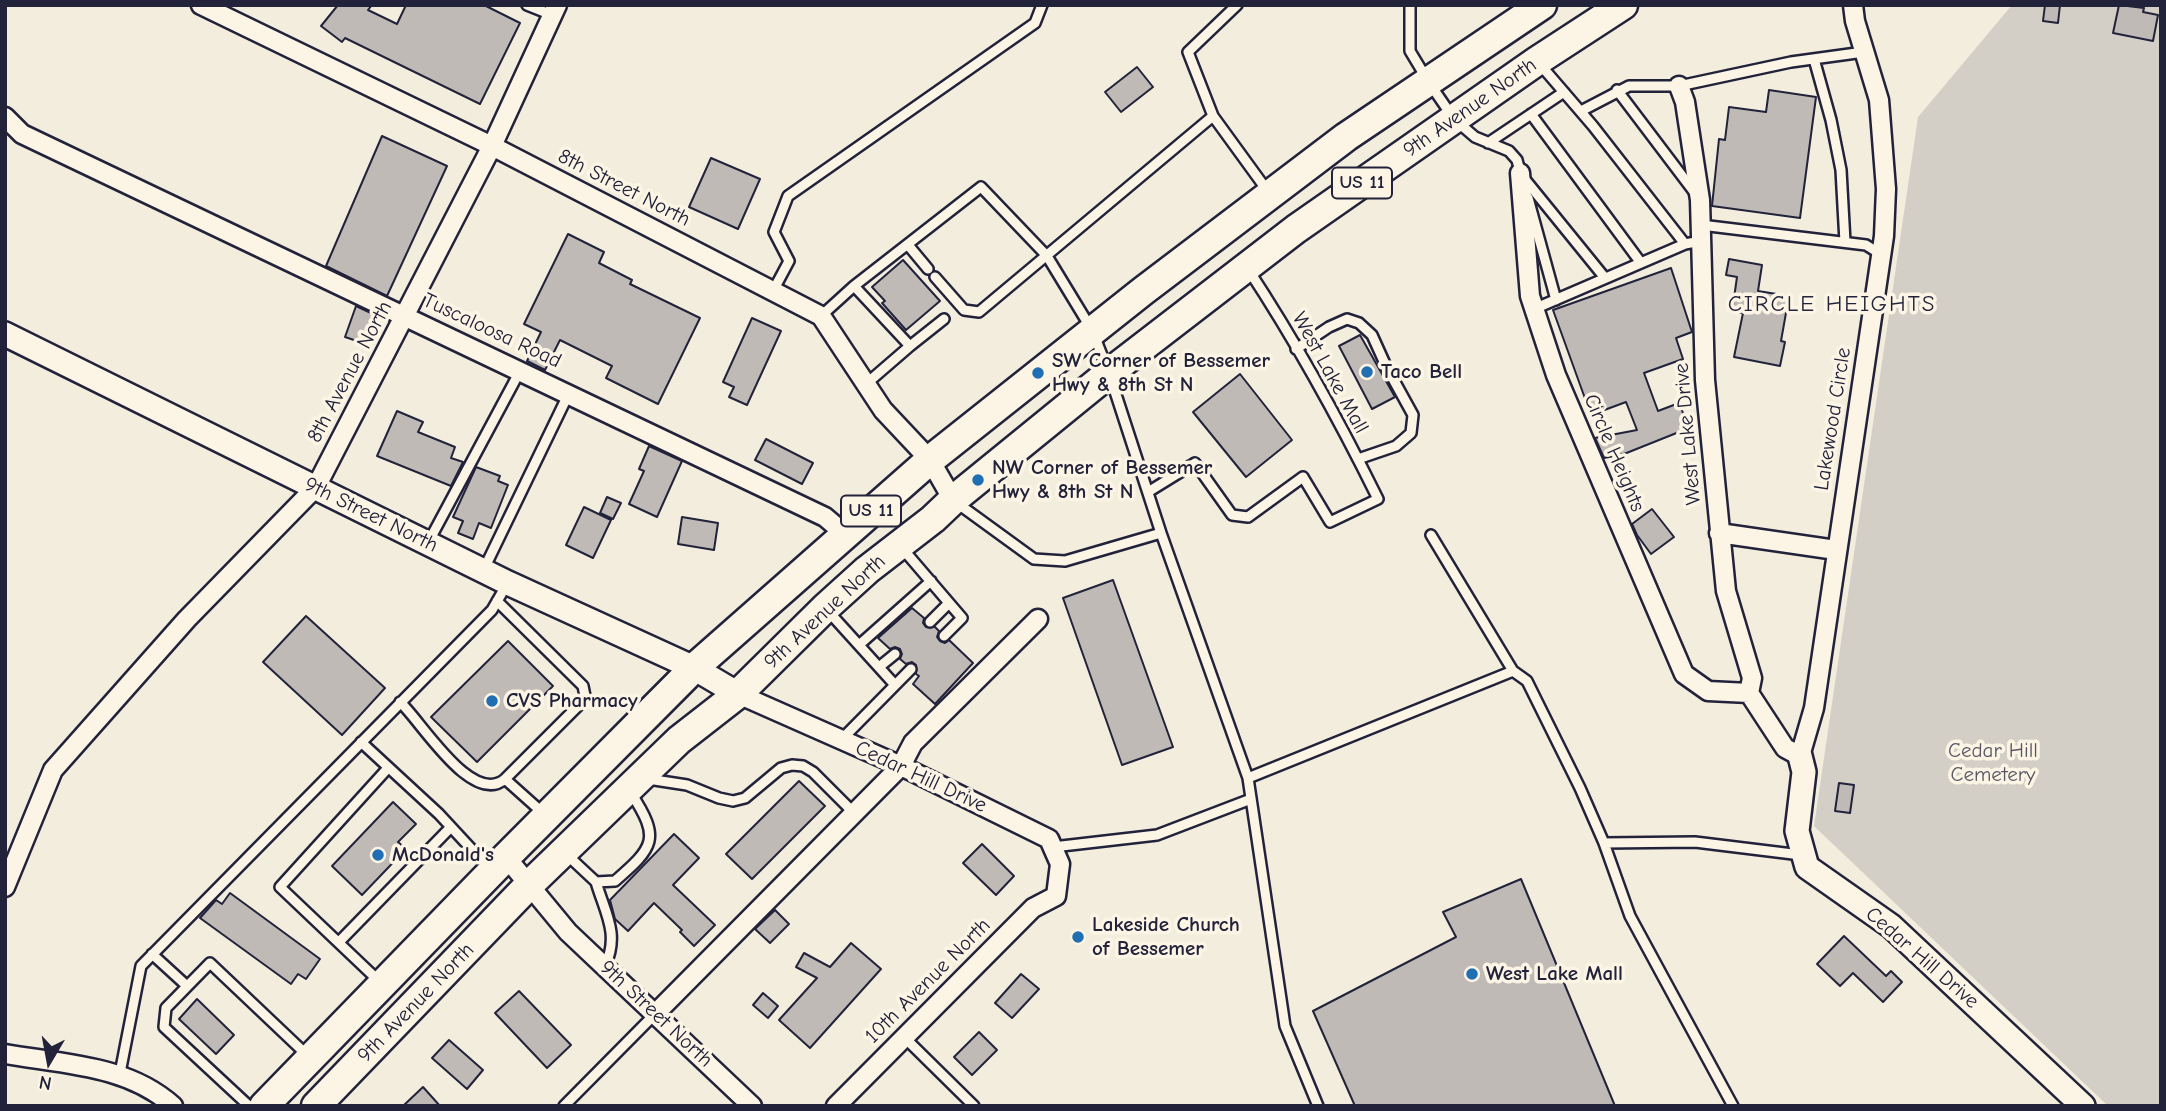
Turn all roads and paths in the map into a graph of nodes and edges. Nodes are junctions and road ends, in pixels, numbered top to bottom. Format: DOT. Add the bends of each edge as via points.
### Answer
graph roads {
  1 [pos="201,5"];
  2 [pos="527,5"];
  3 [pos="1042,5"];
  4 [pos="1237,5"];
  5 [pos="1410,5"];
  6 [pos="1542,5"];
  7 [pos="1623,5"];
  8 [pos="1853,5"];
  9 [pos="555,10"];
  10 [pos="1864,52"];
  11 [pos="1814,58"];
  12 [pos="1537,61"];
  13 [pos="1428,81"];
  14 [pos="1679,86"];
  15 [pos="1617,90"];
  16 [pos="1564,92"];
  17 [pos="1581,111"];
  18 [pos="1531,114"];
  19 [pos="1213,116"];
  20 [pos="5,117"];
  21 [pos="1454,119"];
  22 [pos="1488,142"];
  23 [pos="492,146"];
  24 [pos="1520,173"];
  25 [pos="1270,194"];
  26 [pos="1700,200"];
  27 [pos="1696,237"];
  28 [pos="1845,242"];
  29 [pos="908,245"];
  30 [pos="1882,255"];
  31 [pos="1046,256"];
  32 [pos="1641,263"];
  33 [pos="1247,267"];
  34 [pos="1605,278"];
  35 [pos="854,286"];
  36 [pos="773,291"];
  37 [pos="1556,300"];
  38 [pos="1534,309"];
  39 [pos="406,315"];
  40 [pos="821,316"];
  41 [pos="944,319"];
  42 [pos="1092,330"];
  43 [pos="5,334"];
  44 [pos="910,346"];
  45 [pos="1296,349"];
  46 [pos="521,370"];
  47 [pos="1109,373"];
  48 [pos="866,384"];
  49 [pos="569,393"];
  50 [pos="1358,459"];
  51 [pos="930,460"];
  52 [pos="316,487"];
  53 [pos="1147,492"];
  54 [pos="953,500"];
  55 [pos="1161,533"];
  56 [pos="1719,533"];
  57 [pos="845,534"];
  58 [pos="1431,535"];
  59 [pos="428,543"];
  60 [pos="900,545"];
  61 [pos="1836,550"];
  62 [pos="483,570"];
  63 [pos="932,581"];
  64 [pos="503,592"];
  65 [pos="949,603"];
  66 [pos="825,608"];
  67 [pos="1038,620"];
  68 [pos="930,622"];
  69 [pos="944,636"];
  70 [pos="859,645"];
  71 [pos="895,654"];
  72 [pos="879,667"];
  73 [pos="694,668"];
  74 [pos="911,669"];
  75 [pos="1513,671"];
  76 [pos="895,685"];
  77 [pos="1749,693"];
  78 [pos="738,694"];
  79 [pos="400,702"];
  80 [pos="841,740"];
  81 [pos="360,742"];
  82 [pos="1800,756"];
  83 [pos="901,766"];
  84 [pos="388,768"];
  85 [pos="1248,778"];
  86 [pos="505,779"];
  87 [pos="634,784"];
  88 [pos="1251,799"];
  89 [pos="854,813"];
  90 [pos="547,817"];
  91 [pos="450,828"];
  92 [pos="1604,843"];
  93 [pos="1053,847"];
  94 [pos="564,851"];
  95 [pos="1804,855"];
  96 [pos="500,864"];
  97 [pos="596,881"];
  98 [pos="528,886"];
  99 [pos="5,887"];
  100 [pos="339,943"];
  101 [pos="152,954"];
  102 [pos="605,966"];
  103 [pos="382,985"];
  104 [pos="187,986"];
  105 [pos="656,1013"];
  106 [pos="904,1037"];
  107 [pos="5,1054"];
  108 [pos="311,1058"];
  109 [pos="120,1073"];
  110 [pos="319,1105"];
  111 [pos="173,1106"];
  112 [pos="249,1106"];
  113 [pos="264,1106"];
  114 [pos="564,1106"];
  115 [pos="752,1106"];
  116 [pos="836,1106"];
  117 [pos="974,1106"];
  118 [pos="1318,1106"];
  119 [pos="1733,1106"];
  120 [pos="2083,1106"];
  1 -- 23 [label="street, 8th Street North"];
  2 -- 9 [label="lane"];
  3 -- 36 [label="lane" via="1035,23 788,196 774,232 789,261"];
  4 -- 19 [label="lane" via="1188,52"];
  5 -- 13 [label="lane" via="1410,51"];
  6 -- 13 [label="main road, 9th Avenue North / US 11"];
  7 -- 12 [label="main road, 9th Avenue North / US 11"];
  8 -- 10 [label="street, Lakewood Circle"];
  9 -- 23 [label="street, 8th Avenue North"];
  10 -- 11 [label="lane"];
  10 -- 30 [label="street, Lakewood Circle" via="1879,100 1886,189"];
  11 -- 14 [label="lane"];
  11 -- 28 [label="lane" via="1841,170"];
  12 -- 16 [label="lane"];
  12 -- 21 [label="main road, 9th Avenue North / US 11"];
  13 -- 21 [label="lane"];
  13 -- 25 [label="main road, 9th Avenue North / US 11"];
  14 -- 15 [label="lane"];
  14 -- 26 [label="street, West Lake Drive"];
  15 -- 17 [label="lane"];
  15 -- 26 [label="lane"];
  16 -- 17 [label="lane"];
  16 -- 18 [label="lane"];
  17 -- 27 [label="lane"];
  18 -- 22 [label="lane"];
  18 -- 32 [label="lane"];
  19 -- 25 [label="lane"];
  19 -- 31 [label="lane"];
  20 -- 39 [label="street, Tuscaloosa Road" via="22,134"];
  21 -- 22 [label="lane"];
  21 -- 33 [label="main road, 9th Avenue North / US 11"];
  22 -- 24 [label="lane" via="1509,151"];
  23 -- 36 [label="street, 8th Street North"];
  23 -- 39 [label="street, 8th Avenue North"];
  24 -- 34 [label="lane"];
  24 -- 37 [label="lane"];
  24 -- 38 [label="street, Circle Heights"];
  25 -- 42 [label="main road, 9th Avenue North / US 11"];
  26 -- 27 [label="street, West Lake Drive"];
  27 -- 28 [label="lane"];
  27 -- 32 [label="lane"];
  27 -- 56 [label="street, West Lake Drive"];
  28 -- 30 [label="lane" via="1866,245"];
  29 -- 31 [label="lane" via="981,187"];
  29 -- 31 [label="lane" via="964,310 979,312"];
  29 -- 35 [label="lane"];
  30 -- 61 [label="street, Lakewood Circle"];
  31 -- 42 [label="lane"];
  32 -- 34 [label="lane"];
  33 -- 45 [label="lane, West Lake Mall"];
  33 -- 47 [label="main road, 9th Avenue North / US 11"];
  34 -- 37 [label="lane"];
  35 -- 40 [label="lane"];
  35 -- 44 [label="lane"];
  36 -- 40 [label="street, 8th Street North"];
  37 -- 38 [label="lane"];
  38 -- 77 [label="street, Circle Heights" via="1556,375 1684,674 1708,691"];
  39 -- 46 [label="street, Tuscaloosa Road"];
  39 -- 52 [label="street, 8th Avenue North"];
  40 -- 48 [label="street, 8th Street North"];
  41 -- 44 [label="lane"];
  42 -- 47 [label="lane"];
  42 -- 51 [label="main road, 9th Avenue North / US 11"];
  43 -- 52 [label="street, 9th Street North"];
  44 -- 48 [label="lane"];
  45 -- 50 [label="lane, West Lake Mall"];
  45 -- 50 [label="lane" via="1347,319 1372,335 1413,415 1411,433 1396,446"];
  46 -- 49 [label="street, Tuscaloosa Road"];
  46 -- 59 [label="lane"];
  47 -- 53 [label="lane"];
  47 -- 54 [label="main road, 9th Avenue North / US 11"];
  48 -- 51 [label="street, 8th Street North" via="883,410"];
  49 -- 57 [label="street, Tuscaloosa Road" via="825,517"];
  49 -- 62 [label="lane"];
  50 -- 53 [label="lane, West Lake Mall" via="1378,499 1330,522 1303,477 1248,517 1232,515 1195,463"];
  51 -- 54 [label="street, 8th Street North"];
  51 -- 57 [label="main road, 9th Avenue North / US 11"];
  52 -- 59 [label="street, 9th Street North"];
  52 -- 99 [label="street, 8th Avenue North" via="187,619 53,770"];
  53 -- 55 [label="lane"];
  54 -- 55 [label="lane" via="1034,559 1065,561"];
  54 -- 60 [label="main road, 9th Avenue North / US 11"];
  55 -- 85 [label="lane"];
  56 -- 61 [label="street"];
  56 -- 77 [label="street, West Lake Drive" via="1726,591 1752,678"];
  57 -- 73 [label="main road, 9th Avenue North / US 11"];
  58 -- 75 [label="lane"];
  59 -- 62 [label="street, 9th Street North"];
  60 -- 63 [label="lane"];
  60 -- 66 [label="main road, 9th Avenue North / US 11"];
  61 -- 82 [label="street, Lakewood Circle" via="1814,708"];
  62 -- 64 [label="street, 9th Street North"];
  63 -- 65 [label="lane"];
  63 -- 70 [label="lane"];
  64 -- 73 [label="street, 9th Street North"];
  64 -- 79 [label="lane" via="492,610"];
  64 -- 86 [label="lane" via="576,677 585,696"];
  65 -- 68 [label="lane"];
  65 -- 69 [label="lane" via="962,618"];
  66 -- 70 [label="lane"];
  66 -- 78 [label="main road, 9th Avenue North / US 11"];
  67 -- 83 [label="street" via="913,743"];
  70 -- 72 [label="lane"];
  71 -- 72 [label="lane"];
  72 -- 76 [label="lane"];
  73 -- 78 [label="street, 9th Street North"];
  73 -- 90 [label="main road, 9th Avenue North / US 11"];
  74 -- 76 [label="lane"];
  75 -- 85 [label="lane"];
  75 -- 92 [label="lane" via="1527,681"];
  76 -- 80 [label="lane"];
  77 -- 82 [label="street, West Lake Drive" via="1785,748"];
  78 -- 80 [label="street, Cedar Hill Drive"];
  78 -- 87 [label="main road, 9th Avenue North / US 11" via="679,740"];
  79 -- 81 [label="lane"];
  79 -- 86 [label="lane" via="469,777 492,785"];
  80 -- 83 [label="street, Cedar Hill Drive"];
  81 -- 84 [label="lane"];
  81 -- 101 [label="lane"];
  82 -- 95 [label="street" via="1804,772 1797,831"];
  83 -- 89 [label="street"];
  83 -- 93 [label="street, Cedar Hill Drive" via="1049,839"];
  84 -- 91 [label="lane"];
  84 -- 100 [label="lane" via="280,887"];
  85 -- 88 [label="lane"];
  86 -- 90 [label="lane"];
  87 -- 89 [label="lane" via="687,785 733,801 745,798 781,768 803,766"];
  87 -- 94 [label="main road, 9th Avenue North / US 11"];
  87 -- 97 [label="lane" via="649,820 650,840 640,859 615,881"];
  88 -- 93 [label="lane" via="1157,835"];
  88 -- 118 [label="lane" via="1285,1026"];
  89 -- 105 [label="street"];
  90 -- 96 [label="main road, 9th Avenue North / US 11"];
  91 -- 96 [label="lane"];
  91 -- 100 [label="lane"];
  92 -- 95 [label="lane" via="1695,842"];
  92 -- 119 [label="lane" via="1630,916"];
  93 -- 106 [label="street, 10th Avenue North" via="1060,864 1056,895 1033,908"];
  94 -- 97 [label="lane"];
  94 -- 98 [label="main road, 9th Avenue North / US 11"];
  95 -- 120 [label="street, Cedar Hill Drive" via="1807,867 1891,926"];
  96 -- 98 [label="street, 9th Street North"];
  96 -- 103 [label="main road, 9th Avenue North / US 11"];
  97 -- 102 [label="lane" via="613,933"];
  98 -- 102 [label="street, 9th Street North"];
  98 -- 110 [label="main road, 9th Avenue North / US 11"];
  100 -- 103 [label="lane"];
  101 -- 104 [label="lane"];
  101 -- 109 [label="lane" via="141,966"];
  102 -- 105 [label="street, 9th Street North"];
  103 -- 108 [label="main road, 9th Avenue North / US 11"];
  104 -- 108 [label="lane" via="210,963"];
  104 -- 112 [label="lane" via="166,1008 164,1027"];
  105 -- 114 [label="lane"];
  105 -- 115 [label="street, 9th Street North"];
  106 -- 116 [label="street, 10th Avenue North"];
  106 -- 117 [label="lane"];
  107 -- 109 [label="street"];
  108 -- 113 [label="main road, 9th Avenue North / US 11"];
  109 -- 111 [label="street"];
}
